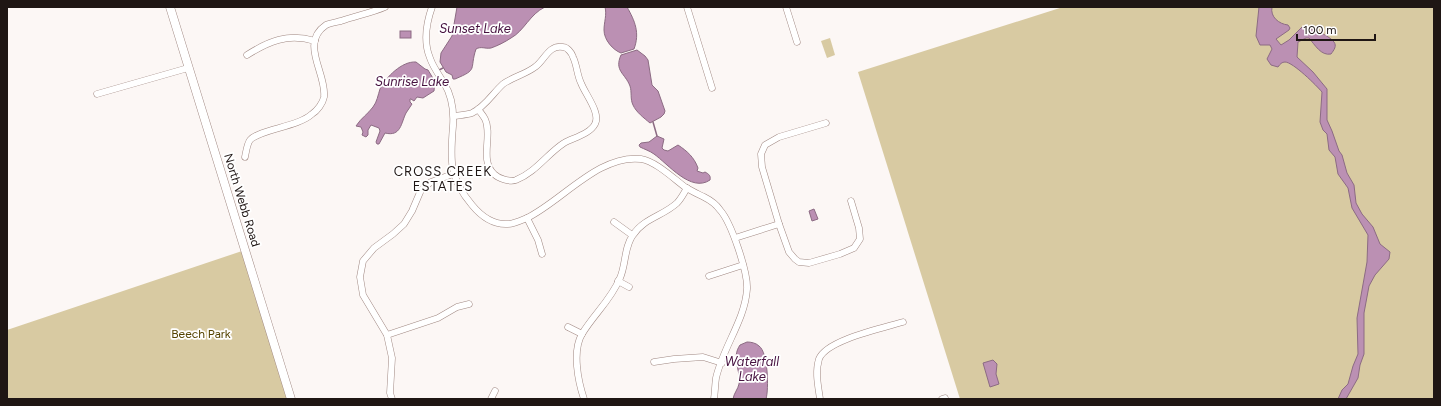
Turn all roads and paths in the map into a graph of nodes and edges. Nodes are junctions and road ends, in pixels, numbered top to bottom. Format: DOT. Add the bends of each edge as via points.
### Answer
graph roads {
  1 [pos="170,7"];
  2 [pos="385,7"];
  3 [pos="686,7"];
  4 [pos="786,7"];
  5 [pos="430,8"];
  6 [pos="315,41"];
  7 [pos="797,42"];
  8 [pos="247,55"];
  9 [pos="188,68"];
  10 [pos="712,88"];
  11 [pos="97,94"];
  12 [pos="478,109"];
  13 [pos="454,116"];
  14 [pos="826,123"];
  15 [pos="245,157"];
  16 [pos="453,174"];
  17 [pos="687,188"];
  18 [pos="851,201"];
  19 [pos="528,218"];
  20 [pos="614,222"];
  21 [pos="779,224"];
  22 [pos="632,235"];
  23 [pos="735,238"];
  24 [pos="542,254"];
  25 [pos="743,265"];
  26 [pos="709,276"];
  27 [pos="618,281"];
  28 [pos="629,287"];
  29 [pos="469,304"];
  30 [pos="903,322"];
  31 [pos="568,328"];
  32 [pos="582,334"];
  33 [pos="387,335"];
  34 [pos="813,354"];
  35 [pos="820,357"];
  36 [pos="654,362"];
  37 [pos="722,363"];
  38 [pos="494,391"];
  39 [pos="292,399"];
  40 [pos="392,399"];
  41 [pos="491,399"];
  42 [pos="584,399"];
  43 [pos="714,399"];
  44 [pos="820,399"];
  1 -- 9 [label="main road, North Webb Road"];
  2 -- 6 [label="street" via="326,25"];
  3 -- 10 [label="street"];
  4 -- 7 [label="street"];
  5 -- 13 [label="street" via="426,42 430,59 451,99"];
  6 -- 8 [label="street" via="290,38 264,44"];
  6 -- 15 [label="street" via="314,52 324,89 321,104 312,115 300,122 250,140"];
  9 -- 11 [label="street"];
  9 -- 39 [label="main road, North Webb Road"];
  12 -- 12 [label="street" via="504,84 536,67 554,47 562,46 573,56 580,82 594,108 596,124 563,144 529,174 514,180 502,179 488,167 485,119"];
  12 -- 13 [label="street" via="472,113"];
  13 -- 16 [label="street" via="451,155"];
  14 -- 21 [label="street" via="779,137 765,145 761,154 762,167"];
  16 -- 19 [label="street" via="465,197 484,217 508,224"];
  16 -- 33 [label="street" via="431,182 421,190 404,224 374,248 363,261 360,277 363,295"];
  17 -- 19 [label="street" via="650,162 641,159 626,160 609,164 591,174"];
  17 -- 22 [label="street" via="678,203 644,222"];
  17 -- 23 [label="street" via="721,210"];
  18 -- 21 [label="street" via="860,239 854,248 840,254 809,263 799,262 789,252"];
  19 -- 24 [label="street"];
  20 -- 22 [label="street"];
  21 -- 23 [label="street"];
  22 -- 27 [label="street"];
  23 -- 25 [label="street"];
  25 -- 26 [label="street"];
  25 -- 37 [label="street" via="748,287 744,306"];
  27 -- 28 [label="street"];
  27 -- 32 [label="street" via="609,300"];
  29 -- 33 [label="street" via="457,307 438,318"];
  30 -- 35 [label="street" via="841,341 829,347"];
  31 -- 32 [label="street"];
  32 -- 42 [label="street" via="576,367"];
  33 -- 40 [label="street" via="392,358"];
  34 -- 35 [label="street"];
  35 -- 44 [label="street" via="816,377"];
  36 -- 37 [label="street" via="703,358"];
  37 -- 43 [label="street" via="716,378"];
  38 -- 41 [label="street"];
}
